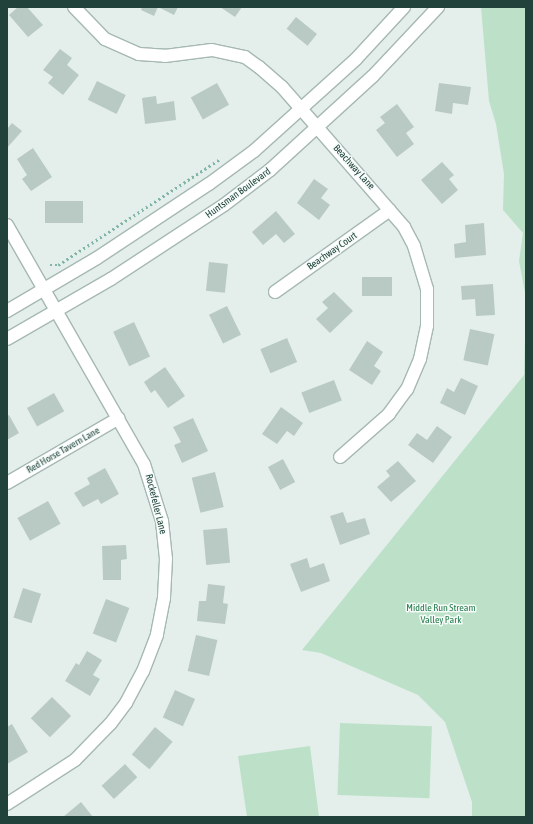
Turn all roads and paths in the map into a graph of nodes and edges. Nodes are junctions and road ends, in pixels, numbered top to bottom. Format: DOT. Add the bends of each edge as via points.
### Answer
graph roads {
  1 [pos="74,7"];
  2 [pos="404,7"];
  3 [pos="438,7"];
  4 [pos="302,109"];
  5 [pos="319,128"];
  6 [pos="223,157"];
  7 [pos="390,210"];
  8 [pos="7,225"];
  9 [pos="50,265"];
  10 [pos="45,290"];
  11 [pos="275,292"];
  12 [pos="7,311"];
  13 [pos="57,311"];
  14 [pos="7,339"];
  15 [pos="119,418"];
  16 [pos="340,457"];
  17 [pos="7,483"];
  18 [pos="7,804"];
  1 -- 4 [label="street, Beachway Lane" via="105,39 139,54 165,56 212,50 245,57 272,76"];
  2 -- 4 [label="street" via="356,59"];
  3 -- 5 [label="street, Huntsman Boulevard" via="374,76"];
  4 -- 5 [label="street, Beachway Lane"];
  4 -- 10 [label="street" via="254,151 209,184"];
  5 -- 7 [label="street, Beachway Lane"];
  5 -- 13 [label="street, Huntsman Boulevard" via="224,205"];
  6 -- 9 [label="path" via="58,265"];
  7 -- 11 [label="street, Beachway Court"];
  7 -- 16 [label="street, Beachway Lane" via="411,240 423,270 428,308 425,343 414,376 398,403 381,422"];
  8 -- 10 [label="street, Rockefeller Lane"];
  10 -- 12 [label="street"];
  10 -- 13 [label="street, Rockefeller Lane"];
  13 -- 14 [label="street, Huntsman Boulevard"];
  13 -- 15 [label="street, Rockefeller Lane"];
  15 -- 17 [label="street, Red Horse Tavern Lane"];
  15 -- 18 [label="street, Rockefeller Lane" via="144,464 162,521 166,567 164,598 157,635 143,671 110,724 75,760"];
}
